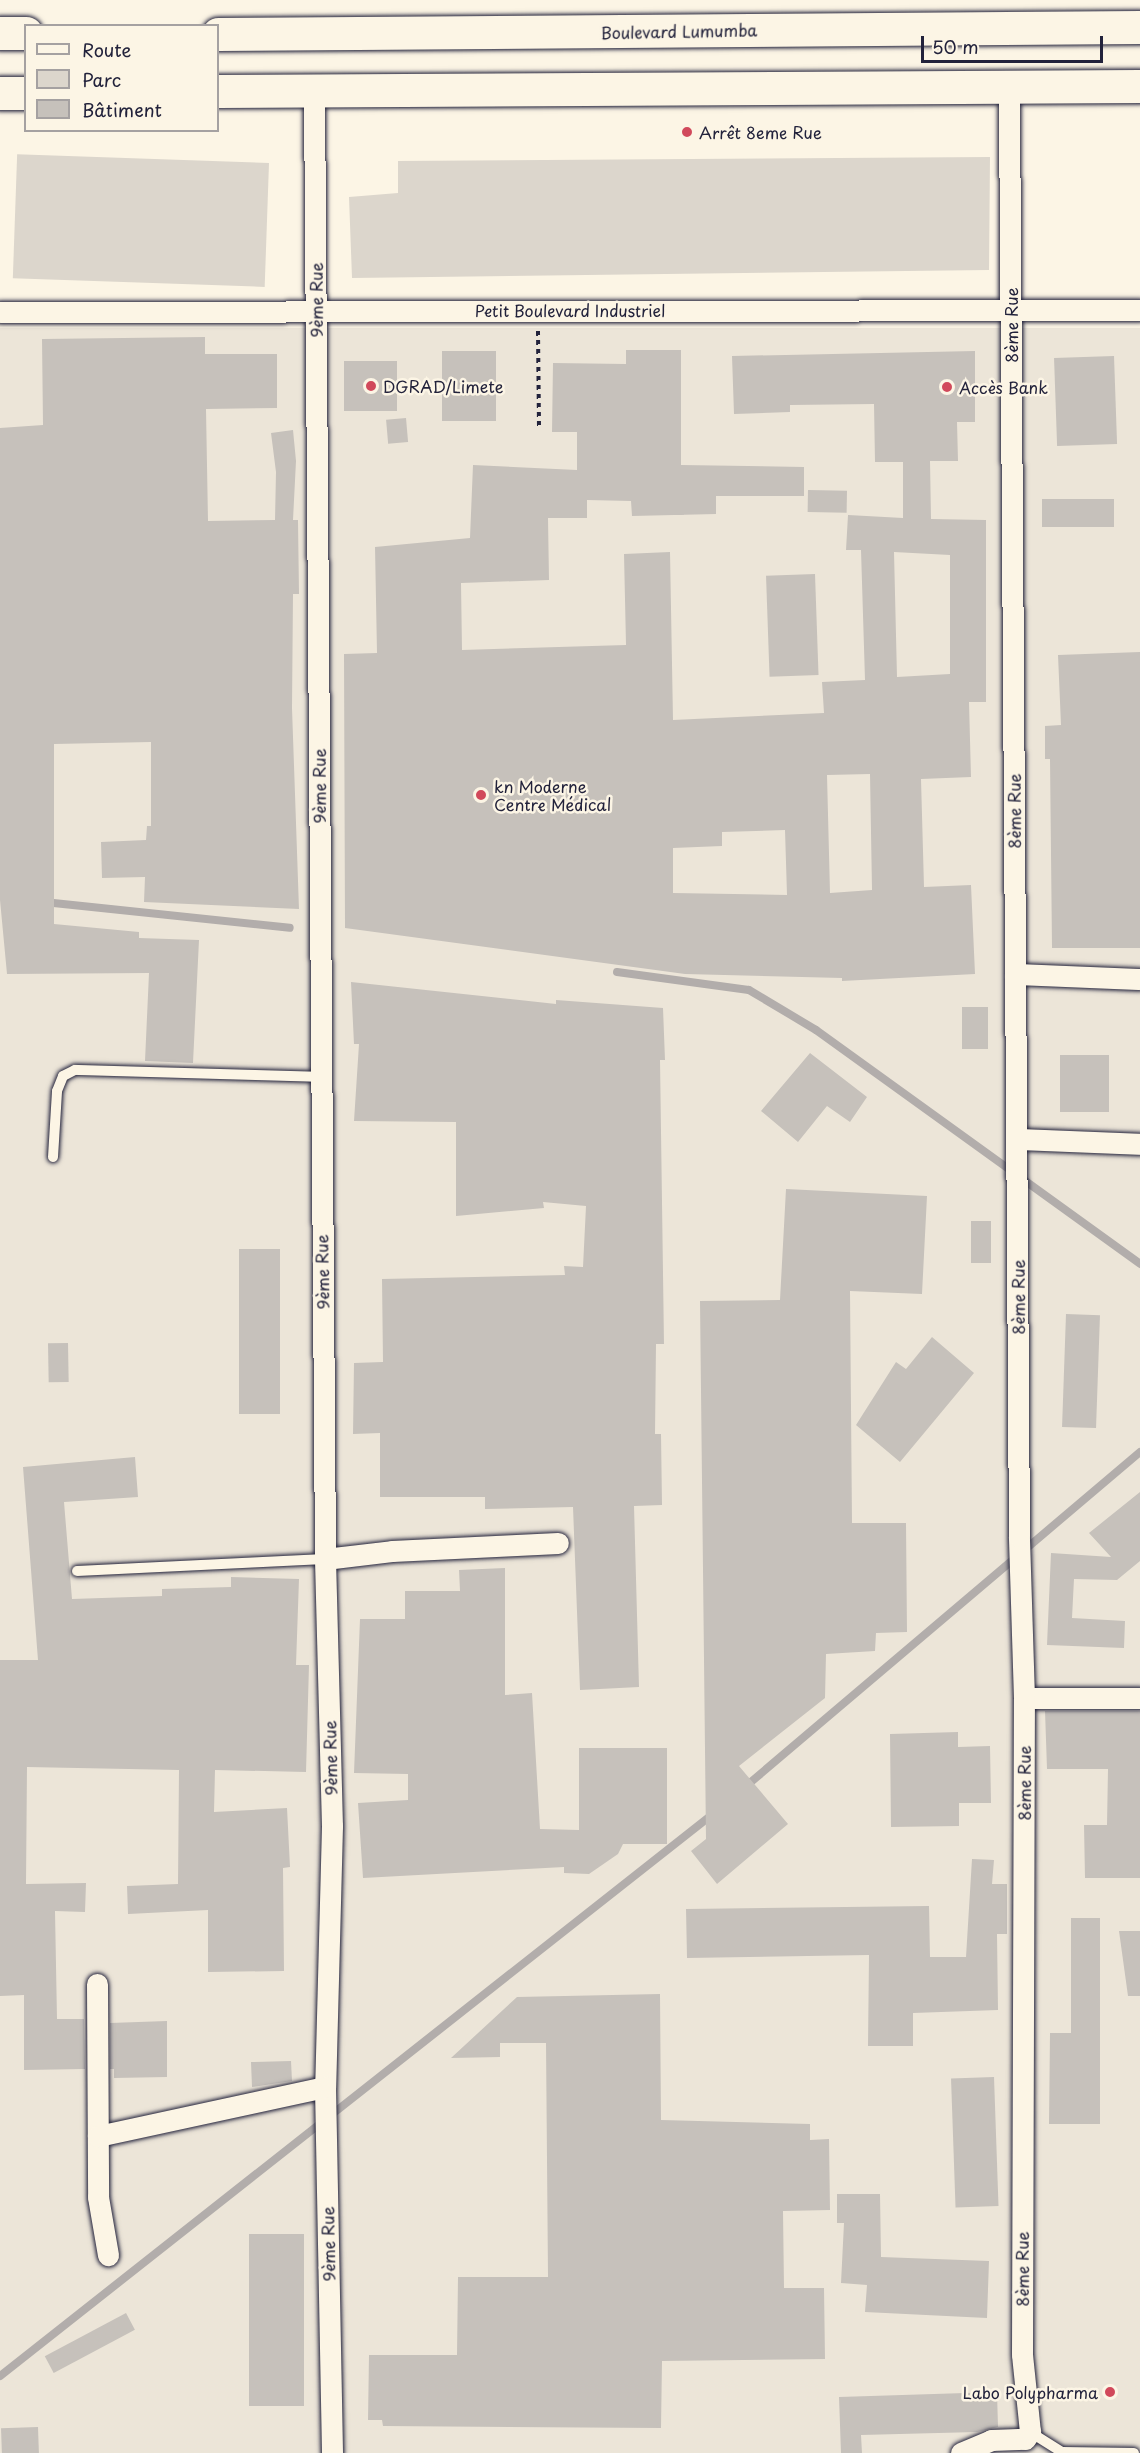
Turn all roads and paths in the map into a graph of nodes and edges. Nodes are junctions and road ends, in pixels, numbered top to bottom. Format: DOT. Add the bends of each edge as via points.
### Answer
graph roads {
  1 [pos="1140,27"];
  2 [pos="0,33"];
  3 [pos="24,33"];
  4 [pos="219,34"];
  5 [pos="1140,86"];
  6 [pos="1009,87"];
  7 [pos="219,91"];
  8 [pos="314,91"];
  9 [pos="0,93"];
  10 [pos="24,93"];
  11 [pos="316,309"];
  12 [pos="538,310"];
  13 [pos="1140,310"];
  14 [pos="1011,311"];
  15 [pos="0,312"];
  16 [pos="539,429"];
  17 [pos="1015,974"];
  18 [pos="1140,980"];
  19 [pos="321,1077"];
  20 [pos="1017,1139"];
  21 [pos="1140,1144"];
  22 [pos="53,1157"];
  23 [pos="558,1543"];
  24 [pos="325,1559"];
  25 [pos="77,1571"];
  26 [pos="1024,1698"];
  27 [pos="1140,1698"];
  28 [pos="97,1984"];
  29 [pos="325,2087"];
  30 [pos="98,2136"];
  31 [pos="108,2255"];
  32 [pos="1030,2432"];
  33 [pos="332,2453"];
  34 [pos="961,2453"];
  35 [pos="1134,2453"];
  1 -- 4 [label="highway, Boulevard Lumumba"];
  2 -- 3 [label="highway"];
  5 -- 6 [label="highway"];
  6 -- 8 [label="highway"];
  6 -- 14 [label="street, 8ème Rue"];
  7 -- 8 [label="highway"];
  8 -- 11 [label="street, 9ème Rue"];
  9 -- 10 [label="highway"];
  11 -- 12 [label="street, Petit Boulevard Industriel"];
  11 -- 15 [label="street, Petit Boulevard Industriel"];
  11 -- 19 [label="street, 9ème Rue"];
  12 -- 14 [label="street, Petit Boulevard Industriel"];
  12 -- 16 [label="path"];
  13 -- 14 [label="street, Petit Boulevard Industriel"];
  14 -- 17 [label="street, 8ème Rue"];
  17 -- 18 [label="street"];
  17 -- 20 [label="street, 8ème Rue"];
  19 -- 22 [label="lane" via="75,1070 63,1076 57,1091"];
  19 -- 24 [label="street, 9ème Rue"];
  20 -- 21 [label="street"];
  20 -- 26 [label="street, 8ème Rue" via="1018,1536"];
  23 -- 24 [label="street" via="392,1551"];
  24 -- 25 [label="lane"];
  24 -- 29 [label="street, 9ème Rue" via="332,1826"];
  26 -- 27 [label="street"];
  26 -- 32 [label="street, 8ème Rue" via="1022,2354"];
  28 -- 30 [label="street"];
  29 -- 30 [label="street"];
  29 -- 33 [label="street, 9ème Rue"];
  30 -- 31 [label="street" via="98,2197"];
  32 -- 34 [label="street" via="1025,2439 991,2440"];
  32 -- 35 [label="lane" via="1062,2452"];
}
